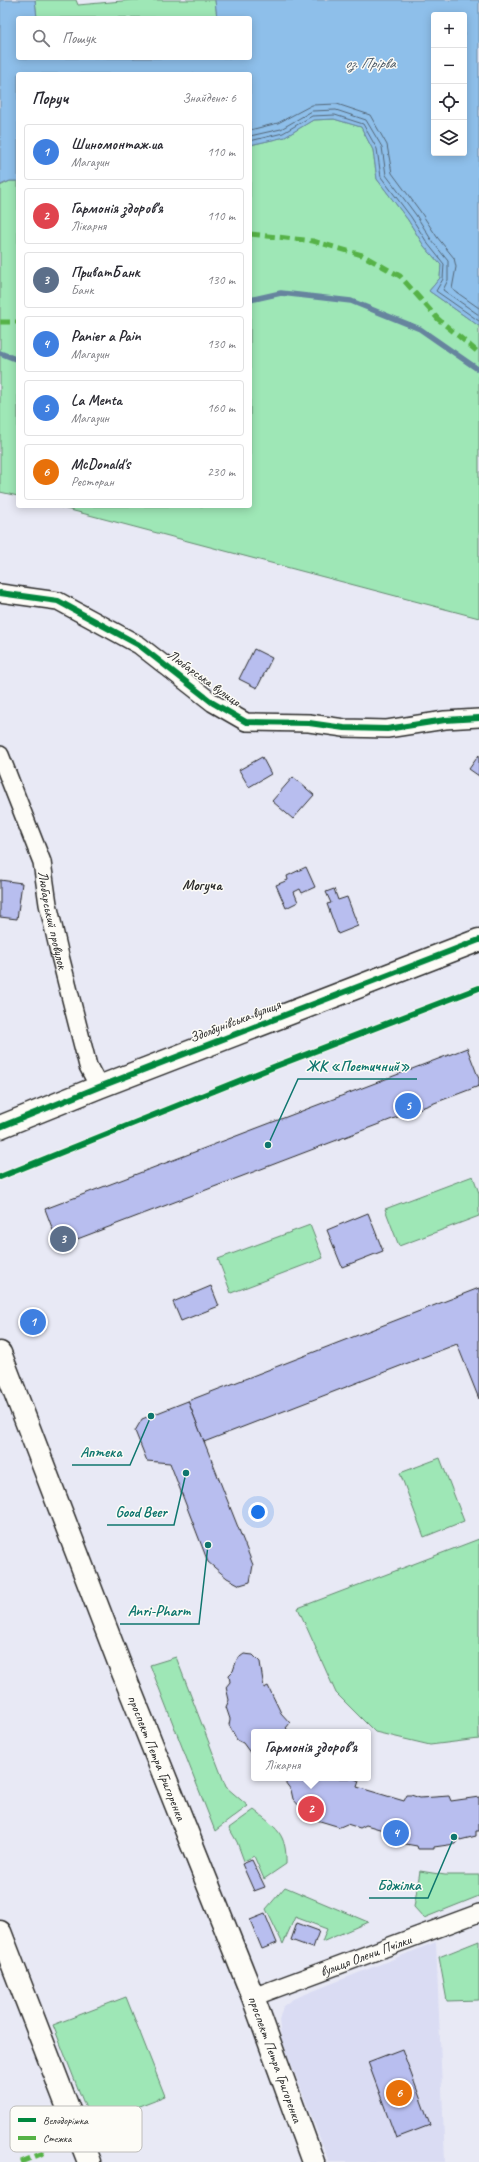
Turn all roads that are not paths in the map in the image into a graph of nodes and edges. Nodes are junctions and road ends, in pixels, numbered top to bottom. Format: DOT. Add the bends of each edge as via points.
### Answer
graph roads {
  1 [pos="0,593"];
  2 [pos="479,718"];
  3 [pos="0,755"];
  4 [pos="479,940"];
  5 [pos="99,1087"];
  6 [pos="0,1127"];
  7 [pos="0,1354"];
  8 [pos="479,1913"];
  9 [pos="0,1932"];
  10 [pos="253,1997"];
  11 [pos="67,2106"];
  12 [pos="85,2152"];
  13 [pos="89,2162"];
  14 [pos="313,2162"];
  1 -- 2 [label="street, Любарська вулиця" via="58,601 139,645 213,703 246,722 387,729 445,720"];
  3 -- 5 [label="street, Любарський провулок" via="42,862 61,963 88,1066"];
  4 -- 5 [label="main road, Здолбунівська вулиця"];
  5 -- 6 [label="main road, Здолбунівська вулиця"];
  7 -- 10 [label="main road, проспект Петра Григоренка" via="120,1665"];
  8 -- 10 [label="street, вулиця Олени Пчілки"];
  9 -- 11 [label="main road"];
  10 -- 14 [label="main road, проспект Петра Григоренка"];
  12 -- 13 [label="main road"];
}
